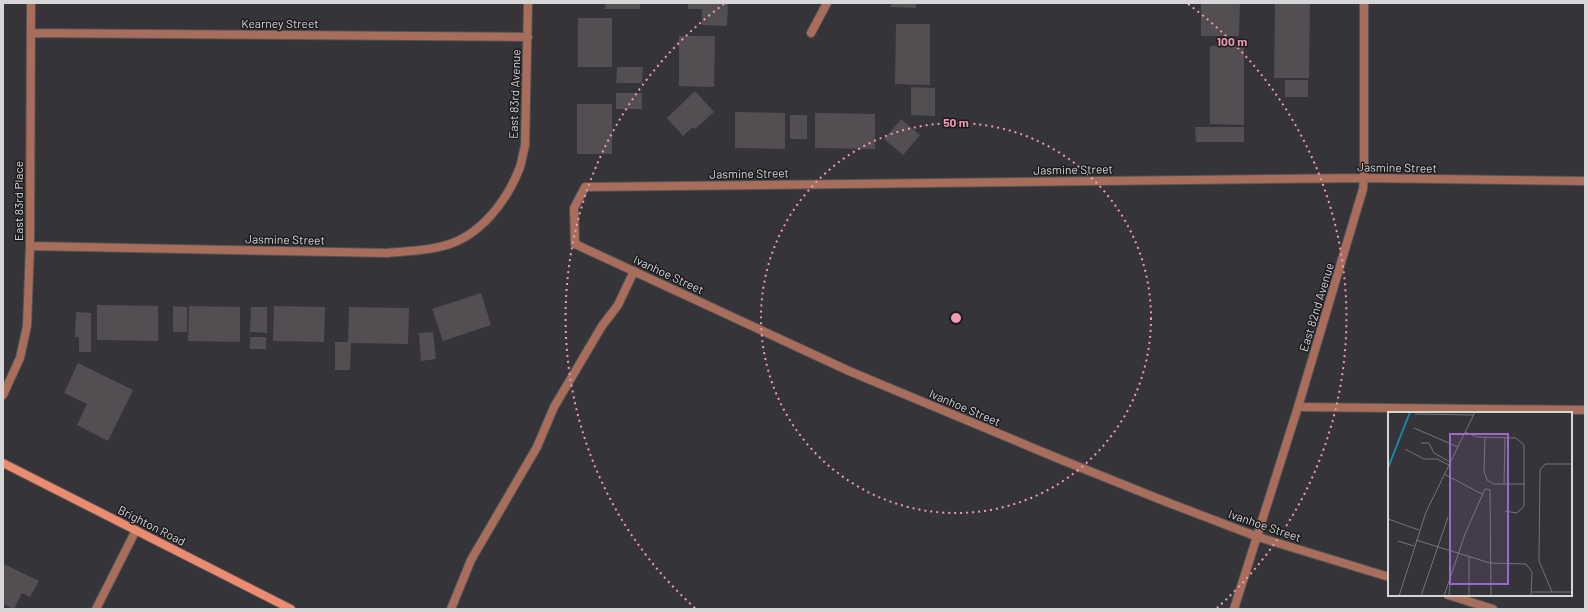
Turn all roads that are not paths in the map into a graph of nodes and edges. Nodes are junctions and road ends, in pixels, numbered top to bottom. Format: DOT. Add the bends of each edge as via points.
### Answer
graph roads {
  1 [pos="31,3"];
  2 [pos="528,3"];
  3 [pos="828,3"];
  4 [pos="1364,3"];
  5 [pos="31,33"];
  6 [pos="811,33"];
  7 [pos="528,37"];
  8 [pos="1364,178"];
  9 [pos="1585,181"];
  10 [pos="512,184"];
  11 [pos="574,208"];
  12 [pos="30,246"];
  13 [pos="634,271"];
  14 [pos="3,396"];
  15 [pos="1298,407"];
  16 [pos="1585,410"];
  17 [pos="3,463"];
  18 [pos="136,530"];
  19 [pos="1258,537"];
  20 [pos="1388,577"];
  21 [pos="1451,596"];
  22 [pos="96,609"];
  23 [pos="291,609"];
  24 [pos="451,609"];
  25 [pos="1234,609"];
  26 [pos="1493,609"];
  1 -- 5 [label="street, East 83rd Place"];
  2 -- 7 [label="street, East 83rd Avenue"];
  3 -- 6 [label="street"];
  4 -- 8 [label="street, East 82nd Avenue"];
  5 -- 7 [label="street, Kearney Street"];
  5 -- 12 [label="street, East 83rd Place"];
  7 -- 10 [label="street, East 83rd Avenue" via="524,146 520,166"];
  8 -- 9 [label="street, Jasmine Street"];
  8 -- 11 [label="street, Jasmine Street" via="585,187"];
  8 -- 15 [label="street, East 82nd Avenue" via="1347,246"];
  10 -- 12 [label="street, Jasmine Street" via="505,198 487,220 467,236 443,246 388,253"];
  11 -- 13 [label="street, Ivanhoe Street" via="575,244"];
  12 -- 14 [label="street, East 83rd Place" via="27,326 20,358"];
  13 -- 19 [label="street, Ivanhoe Street" via="849,371 1057,458"];
  13 -- 24 [label="street" via="618,305 602,326 554,407 537,447 471,560"];
  15 -- 16 [label="street"];
  15 -- 19 [label="street, East 82nd Avenue"];
  17 -- 18 [label="street, Brighton Road"];
  18 -- 22 [label="street"];
  18 -- 23 [label="street, Brighton Road"];
  19 -- 20 [label="street, Ivanhoe Street"];
  19 -- 25 [label="street, East 82nd Avenue"];
  21 -- 26 [label="street"];
}
